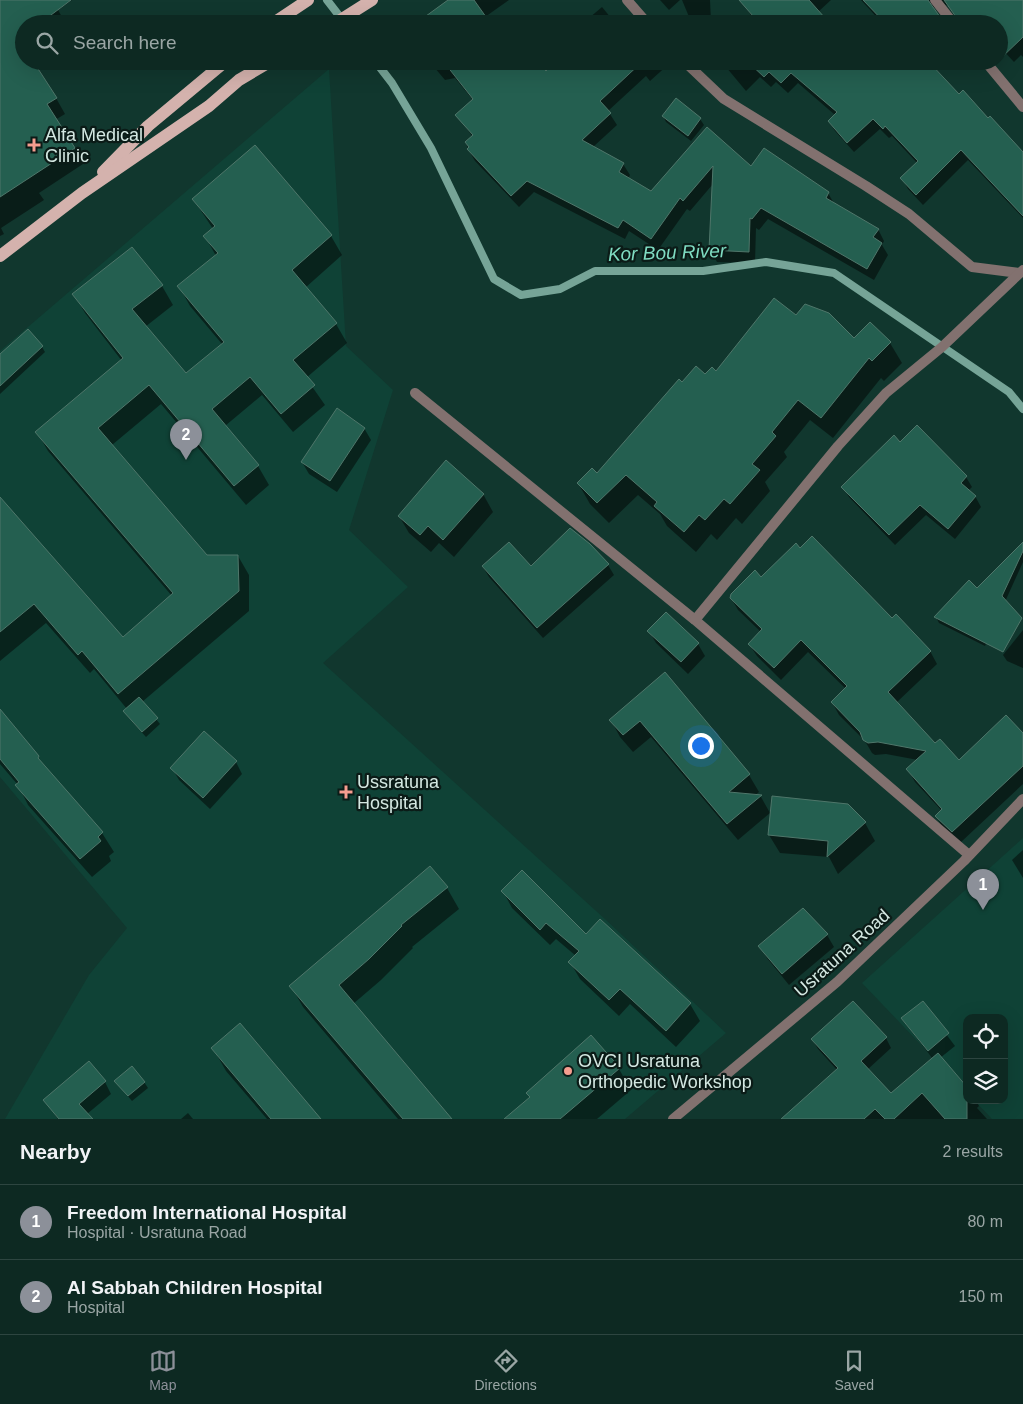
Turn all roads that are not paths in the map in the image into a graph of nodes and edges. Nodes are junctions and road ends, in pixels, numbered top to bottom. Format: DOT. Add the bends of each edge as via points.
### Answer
graph roads {
  1 [pos="308,0"];
  2 [pos="372,0"];
  3 [pos="627,0"];
  4 [pos="934,0"];
  5 [pos="286,15"];
  6 [pos="349,15"];
  7 [pos="640,15"];
  8 [pos="946,15"];
  9 [pos="215,70"];
  10 [pos="256,70"];
  11 [pos="693,70"];
  12 [pos="992,70"];
  13 [pos="1023,107"];
  14 [pos="82,193"];
  15 [pos="0,256"];
  16 [pos="1021,272"];
  17 [pos="415,393"];
  18 [pos="695,620"];
  19 [pos="1023,799"];
  20 [pos="970,854"];
  21 [pos="673,1119"];
  1 -- 5 [label="main road"];
  2 -- 6 [label="main road"];
  3 -- 7 [label="street"];
  4 -- 8 [label="street"];
  9 -- 14 [label="main road" via="148,126"];
  10 -- 14 [label="main road"];
  11 -- 16 [label="street" via="724,99 909,214 972,267"];
  12 -- 13 [label="street"];
  14 -- 15 [label="main road"];
  16 -- 18 [label="street" via="942,347 886,394 838,446"];
  17 -- 18 [label="street"];
  18 -- 20 [label="street"];
  19 -- 20 [label="street, Usratuna Road"];
  20 -- 21 [label="street, Usratuna Road" via="837,982"];
}
